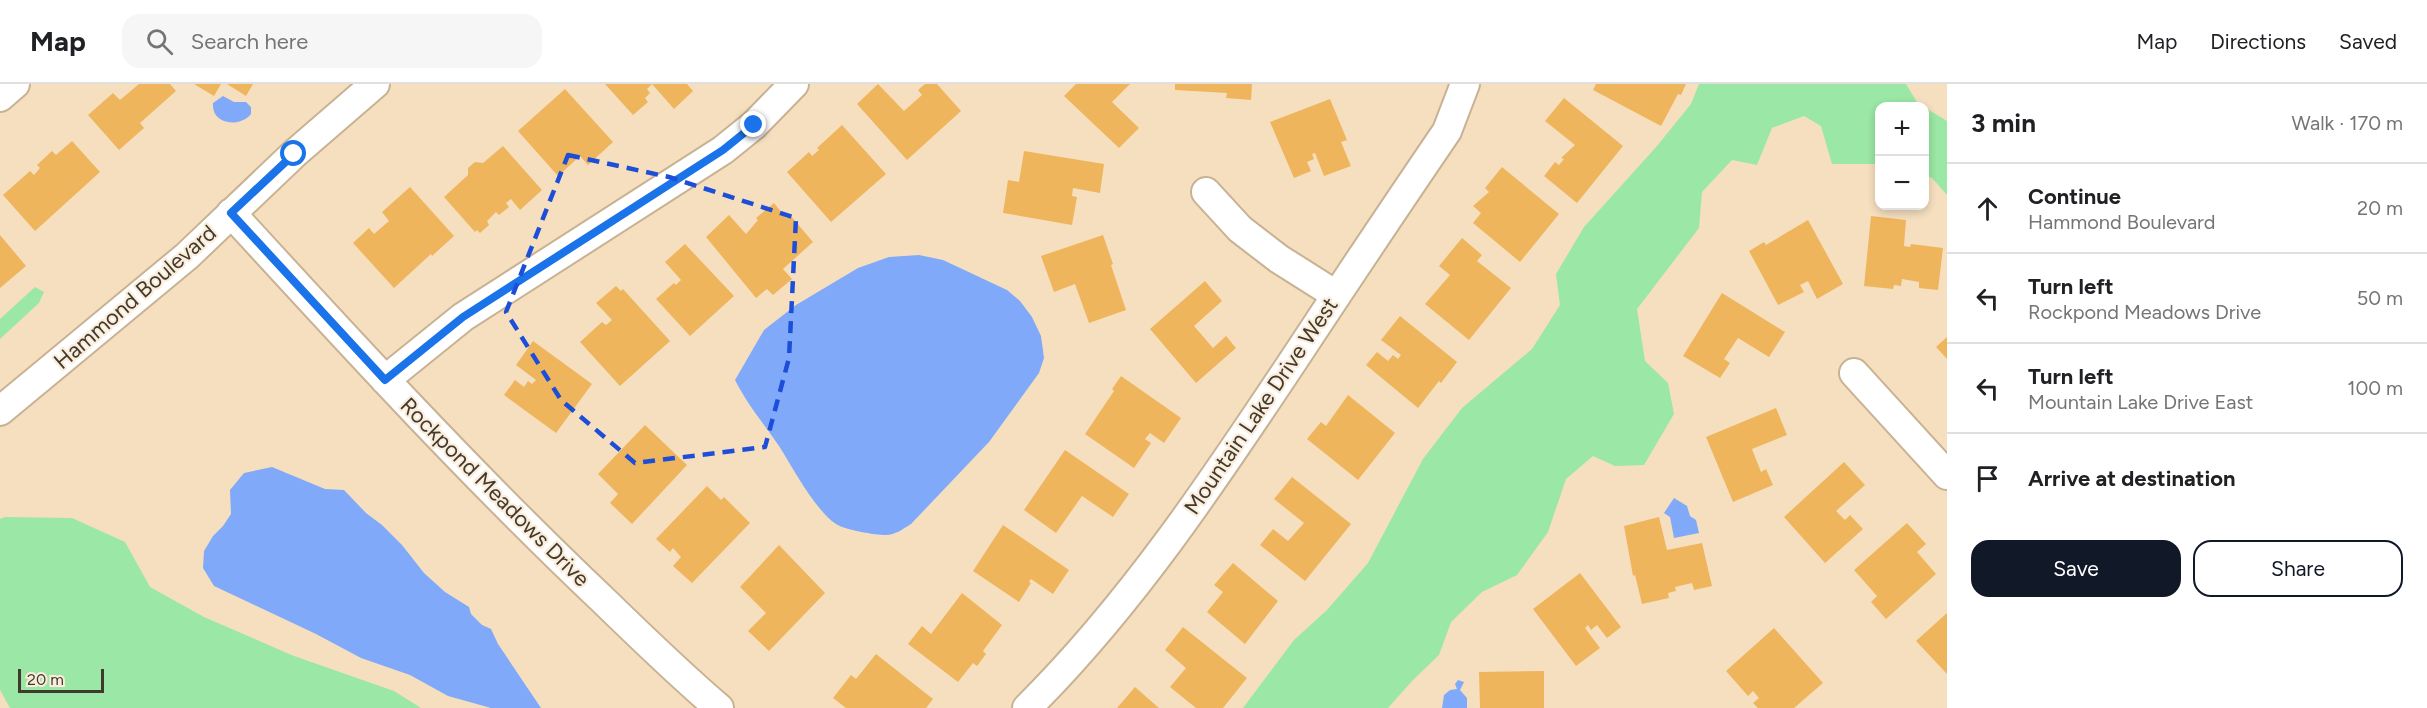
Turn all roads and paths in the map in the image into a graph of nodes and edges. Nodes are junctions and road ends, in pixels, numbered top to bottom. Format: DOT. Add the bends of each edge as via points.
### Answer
graph roads {
  1 [pos="15,84"];
  2 [pos="375,84"];
  3 [pos="794,84"];
  4 [pos="1465,84"];
  5 [pos="0,97"];
  6 [pos="1206,192"];
  7 [pos="231,213"];
  8 [pos="1336,295"];
  9 [pos="1854,373"];
  10 [pos="385,380"];
  11 [pos="0,411"];
  12 [pos="1947,475"];
  13 [pos="719,708"];
  14 [pos="1027,708"];
  1 -- 5 [label="street"];
  2 -- 7 [label="street, Hammond Boulevard"];
  3 -- 10 [label="street" via="723,150 463,317"];
  4 -- 8 [label="street, Mountain Lake Drive West" via="1447,131"];
  6 -- 8 [label="street" via="1247,235"];
  7 -- 10 [label="street, Rockpond Meadows Drive"];
  7 -- 11 [label="street, Hammond Boulevard" via="187,256"];
  8 -- 14 [label="street, Mountain Lake Drive West" via="1178,528 1072,660"];
  9 -- 12 [label="street"];
  10 -- 13 [label="street, Rockpond Meadows Drive" via="527,529"];
}
